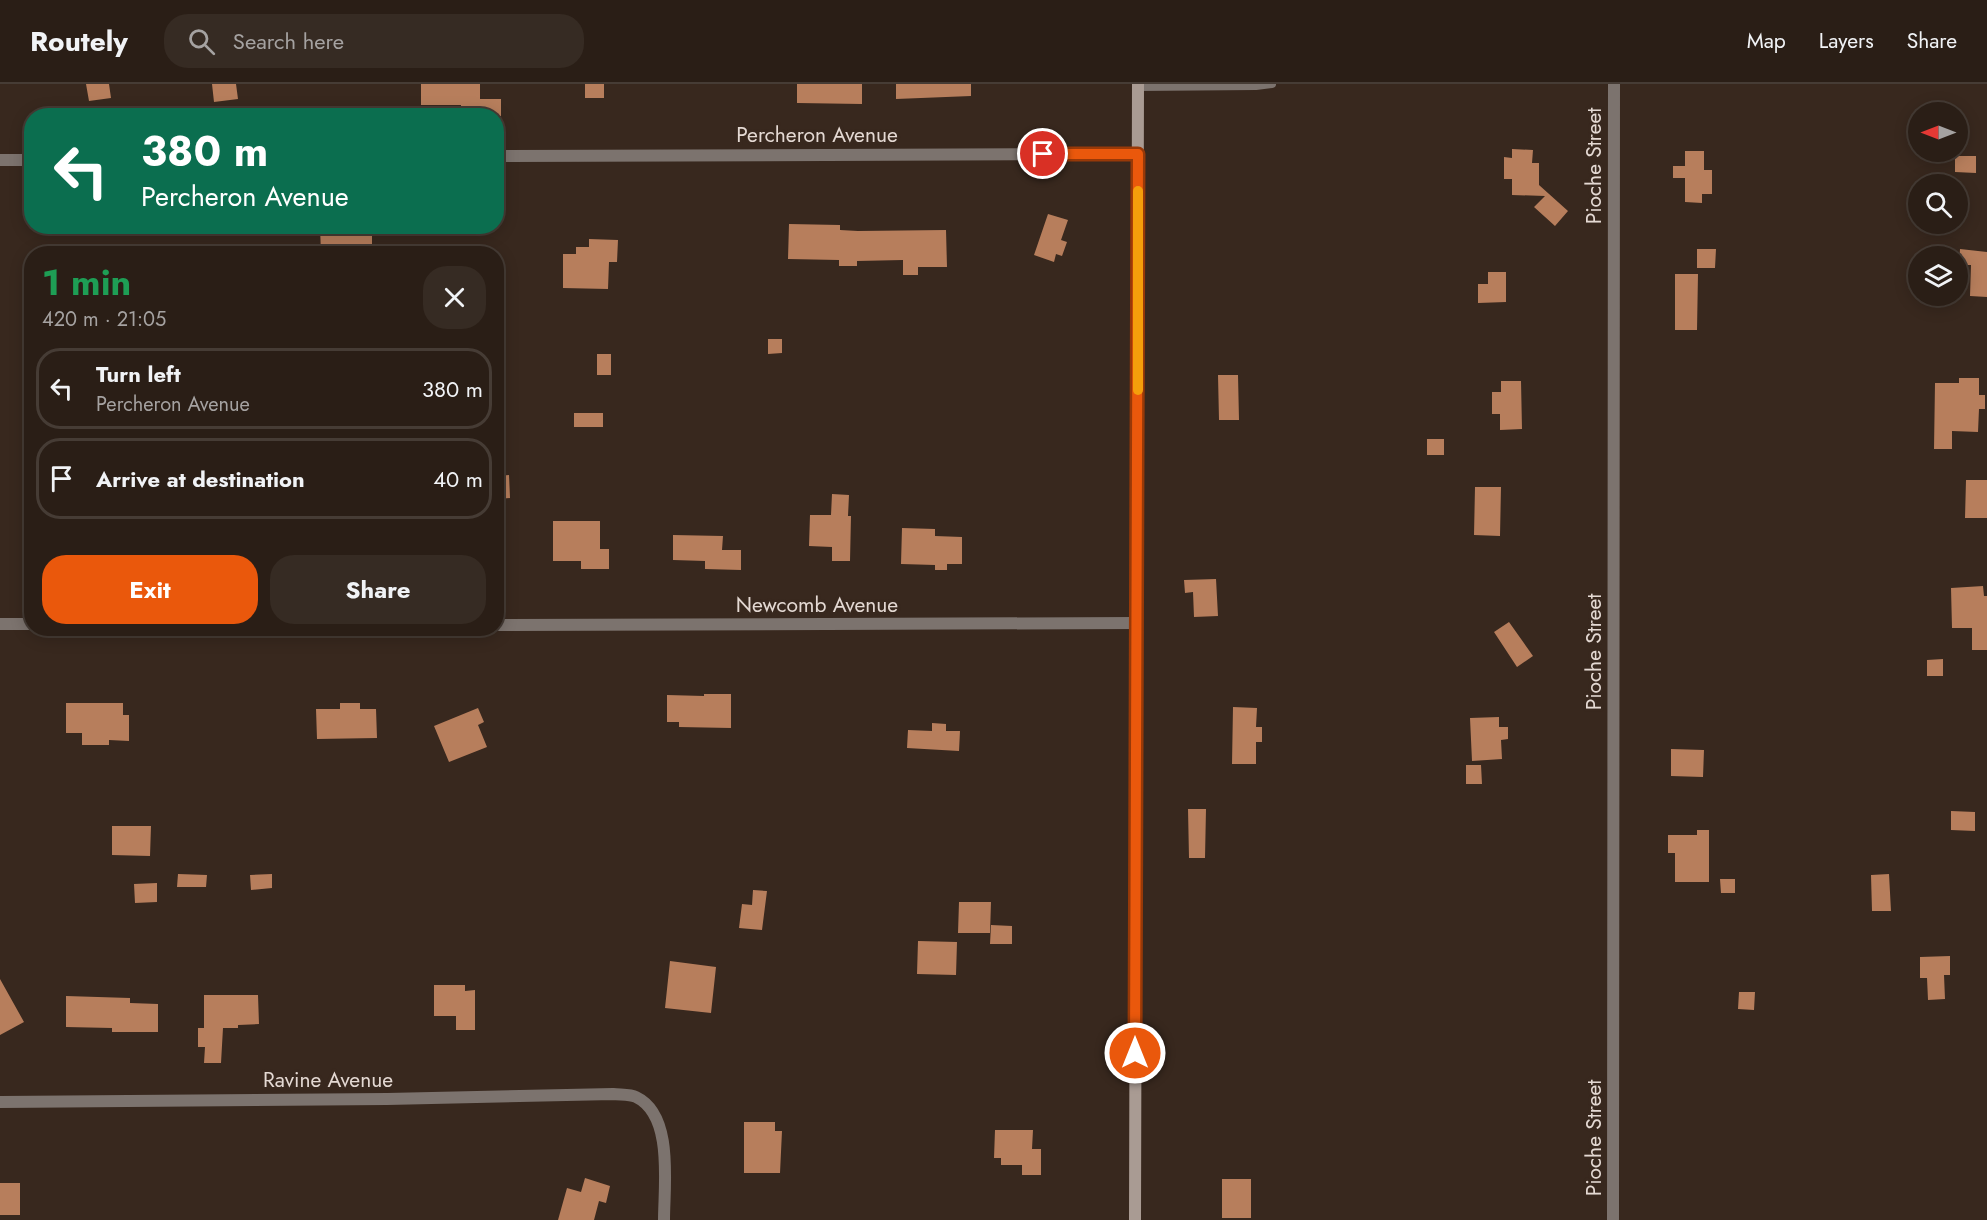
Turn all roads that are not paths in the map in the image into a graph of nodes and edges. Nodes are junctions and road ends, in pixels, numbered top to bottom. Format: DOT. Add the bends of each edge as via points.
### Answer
graph roads {
  1 [pos="1272,84"];
  2 [pos="1614,84"];
  3 [pos="1138,86"];
  4 [pos="1138,154"];
  5 [pos="504,156"];
  6 [pos="24,159"];
  7 [pos="0,160"];
  8 [pos="1137,623"];
  9 [pos="0,624"];
  10 [pos="24,624"];
  11 [pos="504,626"];
  12 [pos="0,1102"];
  13 [pos="664,1220"];
  14 [pos="1135,1220"];
  15 [pos="1613,1220"];
  1 -- 3 [label="lane"];
  2 -- 15 [label="street, Pioche Street"];
  3 -- 4 [label="main road"];
  4 -- 5 [label="street, Percheron Avenue"];
  4 -- 8 [label="main road"];
  6 -- 7 [label="street"];
  8 -- 11 [label="street, Newcomb Avenue"];
  8 -- 14 [label="main road"];
  9 -- 10 [label="street"];
  12 -- 13 [label="street, Ravine Avenue" via="613,1094 635,1097 651,1109 664,1138"];
}
